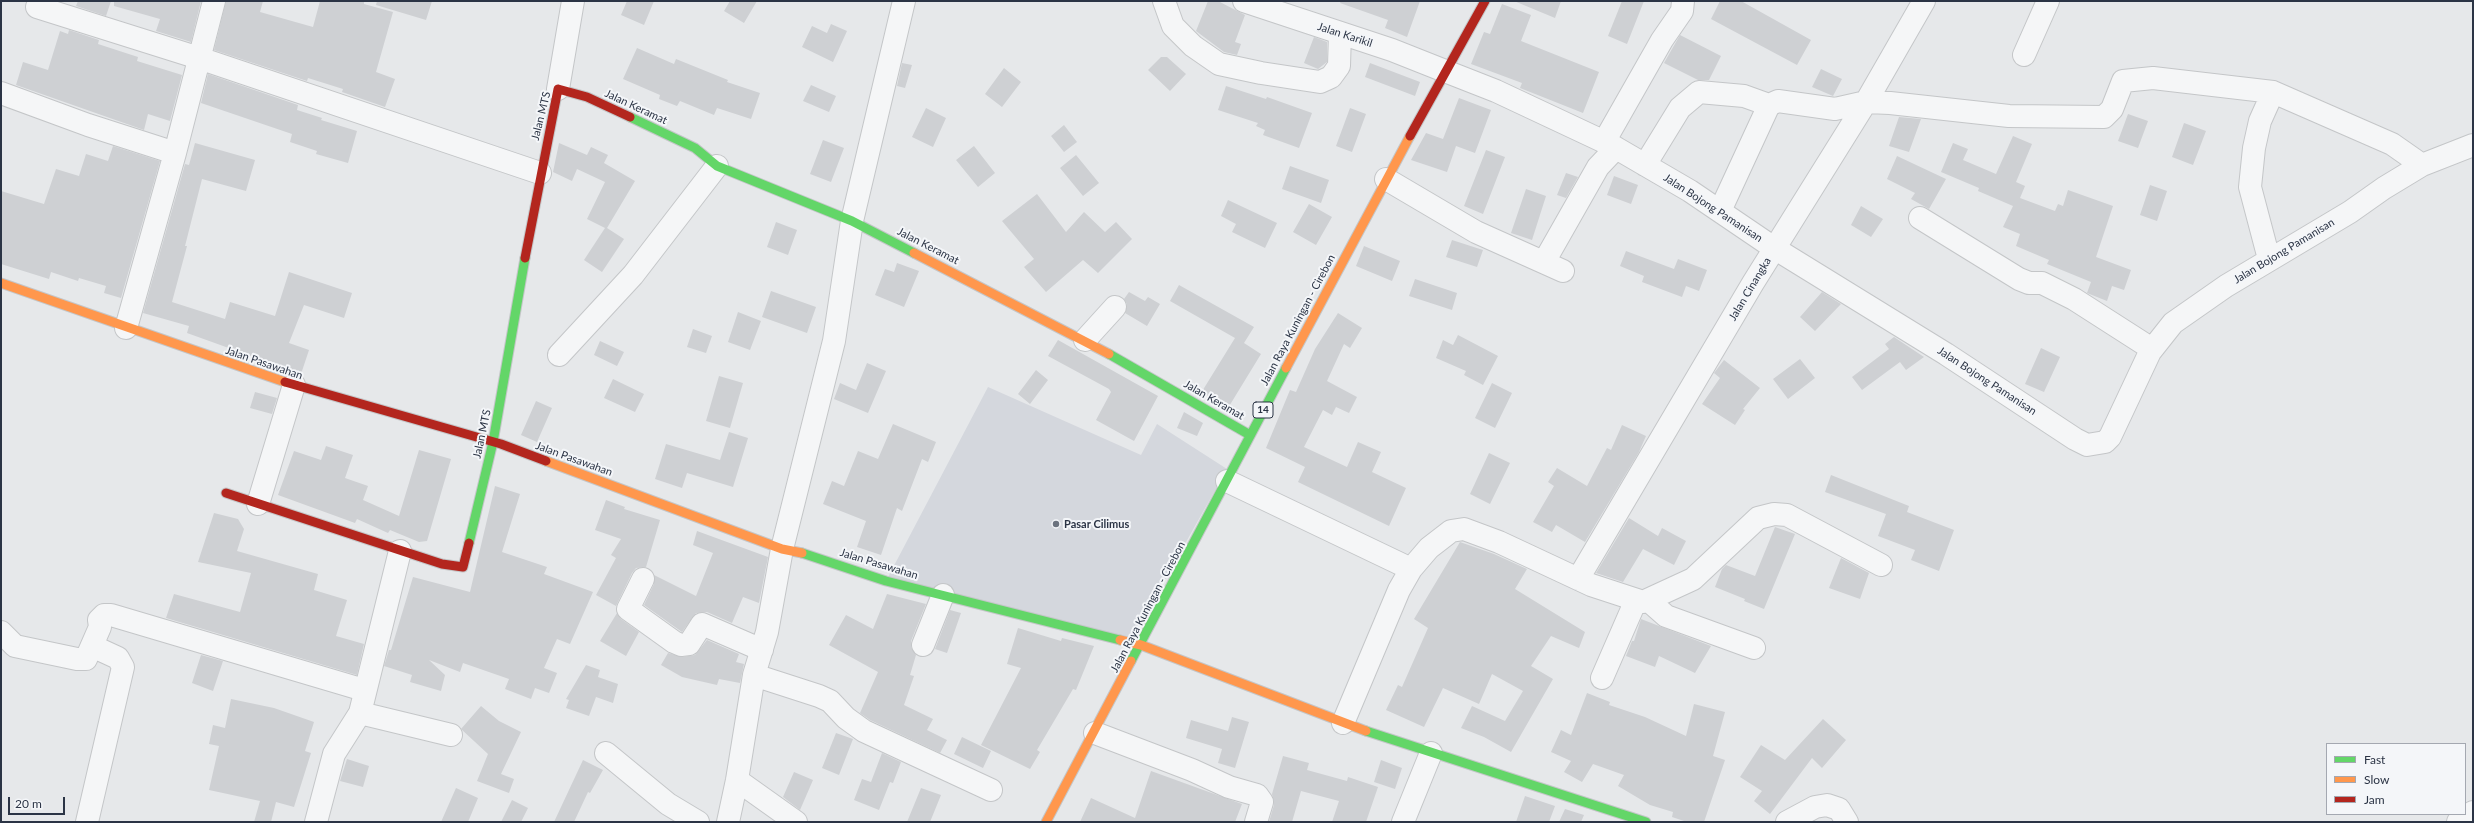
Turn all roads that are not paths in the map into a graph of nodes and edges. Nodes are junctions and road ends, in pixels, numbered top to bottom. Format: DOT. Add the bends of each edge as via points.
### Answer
graph roads {
  1 [pos="214,1"];
  2 [pos="573,1"];
  3 [pos="904,1"];
  4 [pos="1164,1"];
  5 [pos="1485,1"];
  6 [pos="1683,1"];
  7 [pos="1924,1"];
  8 [pos="2048,1"];
  9 [pos="1247,2"];
  10 [pos="37,7"];
  11 [pos="1340,33"];
  12 [pos="2024,55"];
  13 [pos="199,58"];
  14 [pos="1446,71"];
  15 [pos="558,89"];
  16 [pos="2273,92"];
  17 [pos="1,93"];
  18 [pos="587,97"];
  19 [pos="1866,102"];
  20 [pos="1769,105"];
  21 [pos="1610,145"];
  22 [pos="2473,145"];
  23 [pos="175,153"];
  24 [pos="1645,165"];
  25 [pos="2422,165"];
  26 [pos="717,166"];
  27 [pos="540,172"];
  28 [pos="1386,179"];
  29 [pos="1720,211"];
  30 [pos="1920,218"];
  31 [pos="852,221"];
  32 [pos="1774,248"];
  33 [pos="2269,259"];
  34 [pos="1,283"];
  35 [pos="1115,307"];
  36 [pos="126,328"];
  37 [pos="1085,340"];
  38 [pos="2152,349"];
  39 [pos="560,355"];
  40 [pos="294,386"];
  41 [pos="1250,434"];
  42 [pos="493,442"];
  43 [pos="1227,481"];
  44 [pos="226,493"];
  45 [pos="258,504"];
  46 [pos="782,549"];
  47 [pos="400,551"];
  48 [pos="1881,565"];
  49 [pos="1411,569"];
  50 [pos="643,579"];
  51 [pos="1578,579"];
  52 [pos="943,595"];
  53 [pos="1643,600"];
  54 [pos="1,632"];
  55 [pos="923,645"];
  56 [pos="1141,645"];
  57 [pos="92,646"];
  58 [pos="1754,648"];
  59 [pos="762,650"];
  60 [pos="754,675"];
  61 [pos="1602,678"];
  62 [pos="364,690"];
  63 [pos="360,713"];
  64 [pos="1343,723"];
  65 [pos="1095,733"];
  66 [pos="451,735"];
  67 [pos="606,752"];
  68 [pos="1431,753"];
  69 [pos="737,780"];
  70 [pos="991,790"];
  71 [pos="2473,812"];
  72 [pos="1843,816"];
  73 [pos="87,822"];
  74 [pos="316,822"];
  75 [pos="698,822"];
  76 [pos="728,822"];
  77 [pos="796,822"];
  78 [pos="1046,822"];
  79 [pos="1256,822"];
  80 [pos="1404,822"];
  81 [pos="1646,822"];
  82 [pos="1787,822"];
  83 [pos="2458,822"];
  1 -- 13 [label="street"];
  2 -- 15 [label="street"];
  3 -- 31 [label="street"];
  4 -- 11 [label="street" via="1173,26 1193,46 1219,64 1261,73 1320,82 1331,77 1339,66"];
  5 -- 14 [label="main road, Jalan Raya Kuningan - Cirebon / 14"];
  6 -- 21 [label="street" via="1682,10 1662,40"];
  7 -- 19 [label="street, Jalan Cinangka"];
  8 -- 12 [label="street"];
  9 -- 11 [label="street, Jalan Karikil"];
  10 -- 13 [label="street"];
  11 -- 14 [label="street, Jalan Karikil"];
  13 -- 23 [label="street"];
  13 -- 27 [label="street"];
  14 -- 21 [label="street, Jalan Bojong Pamanisan" via="1496,91"];
  14 -- 28 [label="main road, Jalan Raya Kuningan - Cirebon / 14"];
  15 -- 18 [label="main road, Jalan MTS"];
  15 -- 27 [label="main road, Jalan MTS"];
  16 -- 19 [label="street" via="2153,78 2131,79 2123,81 2112,109 2104,117 2009,116 1915,104"];
  16 -- 25 [label="street" via="2392,144"];
  16 -- 33 [label="street" via="2260,121 2250,187"];
  17 -- 23 [label="street"];
  18 -- 26 [label="main road, Jalan Keramat" via="695,148"];
  19 -- 20 [label="street" via="1835,109 1778,101"];
  19 -- 32 [label="street, Jalan Cinangka"];
  20 -- 24 [label="street" via="1744,96 1699,92 1680,108"];
  20 -- 29 [label="street"];
  21 -- 24 [label="street, Jalan Bojong Pamanisan"];
  21 -- 28 [label="street" via="1554,267 1476,232"];
  22 -- 25 [label="street, Jalan Bojong Pamanisan"];
  23 -- 36 [label="street"];
  24 -- 29 [label="street, Jalan Bojong Pamanisan"];
  25 -- 33 [label="street, Jalan Bojong Pamanisan" via="2350,212"];
  26 -- 31 [label="main road, Jalan Keramat"];
  26 -- 39 [label="street" via="633,275"];
  27 -- 42 [label="main road, Jalan MTS"];
  28 -- 41 [label="main road, Jalan Raya Kuningan - Cirebon / 14"];
  29 -- 32 [label="street, Jalan Bojong Pamanisan"];
  30 -- 38 [label="street" via="2019,279 2029,283 2042,283 2074,299"];
  31 -- 37 [label="main road, Jalan Keramat"];
  31 -- 46 [label="street" via="834,341"];
  32 -- 38 [label="street, Jalan Bojong Pamanisan" via="2087,445 2105,442 2110,437"];
  32 -- 51 [label="street, Jalan Cinangka"];
  33 -- 38 [label="street, Jalan Bojong Pamanisan" via="2172,323"];
  34 -- 36 [label="main road, Jalan Pasawahan"];
  35 -- 37 [label="street"];
  36 -- 40 [label="main road, Jalan Pasawahan"];
  37 -- 41 [label="main road, Jalan Keramat"];
  40 -- 42 [label="main road, Jalan Pasawahan"];
  40 -- 45 [label="street"];
  41 -- 43 [label="main road, Jalan Raya Kuningan - Cirebon / 14"];
  42 -- 46 [label="main road, Jalan Pasawahan"];
  42 -- 47 [label="main road, Jalan MTS" via="463,567 442,564"];
  43 -- 49 [label="street"];
  43 -- 56 [label="main road, Jalan Raya Kuningan - Cirebon / 14"];
  44 -- 45 [label="main road, Jalan MTS"];
  45 -- 47 [label="main road, Jalan MTS"];
  46 -- 52 [label="main road, Jalan Pasawahan" via="886,581"];
  46 -- 59 [label="street"];
  47 -- 62 [label="street"];
  48 -- 53 [label="street" via="1787,515 1774,514 1758,518 1693,579"];
  49 -- 51 [label="street" via="1429,548 1451,531 1464,529 1499,542"];
  49 -- 64 [label="street" via="1399,590"];
  50 -- 59 [label="street" via="628,609 674,642 681,645 689,644 702,624"];
  51 -- 53 [label="street"];
  52 -- 55 [label="street"];
  52 -- 56 [label="main road, Jalan Pasawahan"];
  53 -- 58 [label="street" via="1666,616"];
  53 -- 61 [label="street"];
  54 -- 57 [label="street" via="15,646 77,659 86,658"];
  56 -- 64 [label="main road, Jalan Pasawahan"];
  56 -- 65 [label="main road, Jalan Raya Kuningan - Cirebon / 14"];
  57 -- 62 [label="street" via="100,627 99,620 104,615 111,615"];
  57 -- 73 [label="street" via="118,658 123,667"];
  59 -- 60 [label="street"];
  60 -- 69 [label="street"];
  60 -- 70 [label="street" via="830,701 846,718 864,731"];
  62 -- 63 [label="street"];
  63 -- 66 [label="street"];
  63 -- 74 [label="street" via="334,754"];
  64 -- 68 [label="main road, Jalan Pasawahan"];
  65 -- 78 [label="main road, Jalan Raya Kuningan - Cirebon / 14"];
  65 -- 79 [label="street" via="1229,787 1257,795 1262,802"];
  67 -- 75 [label="street" via="668,804"];
  68 -- 80 [label="street"];
  68 -- 81 [label="main road, Jalan Pasawahan" via="1551,789"];
  69 -- 76 [label="street"];
  69 -- 77 [label="street"];
  71 -- 83 [label="street"];
  72 -- 82 [label="street" via="1826,804"];
}
